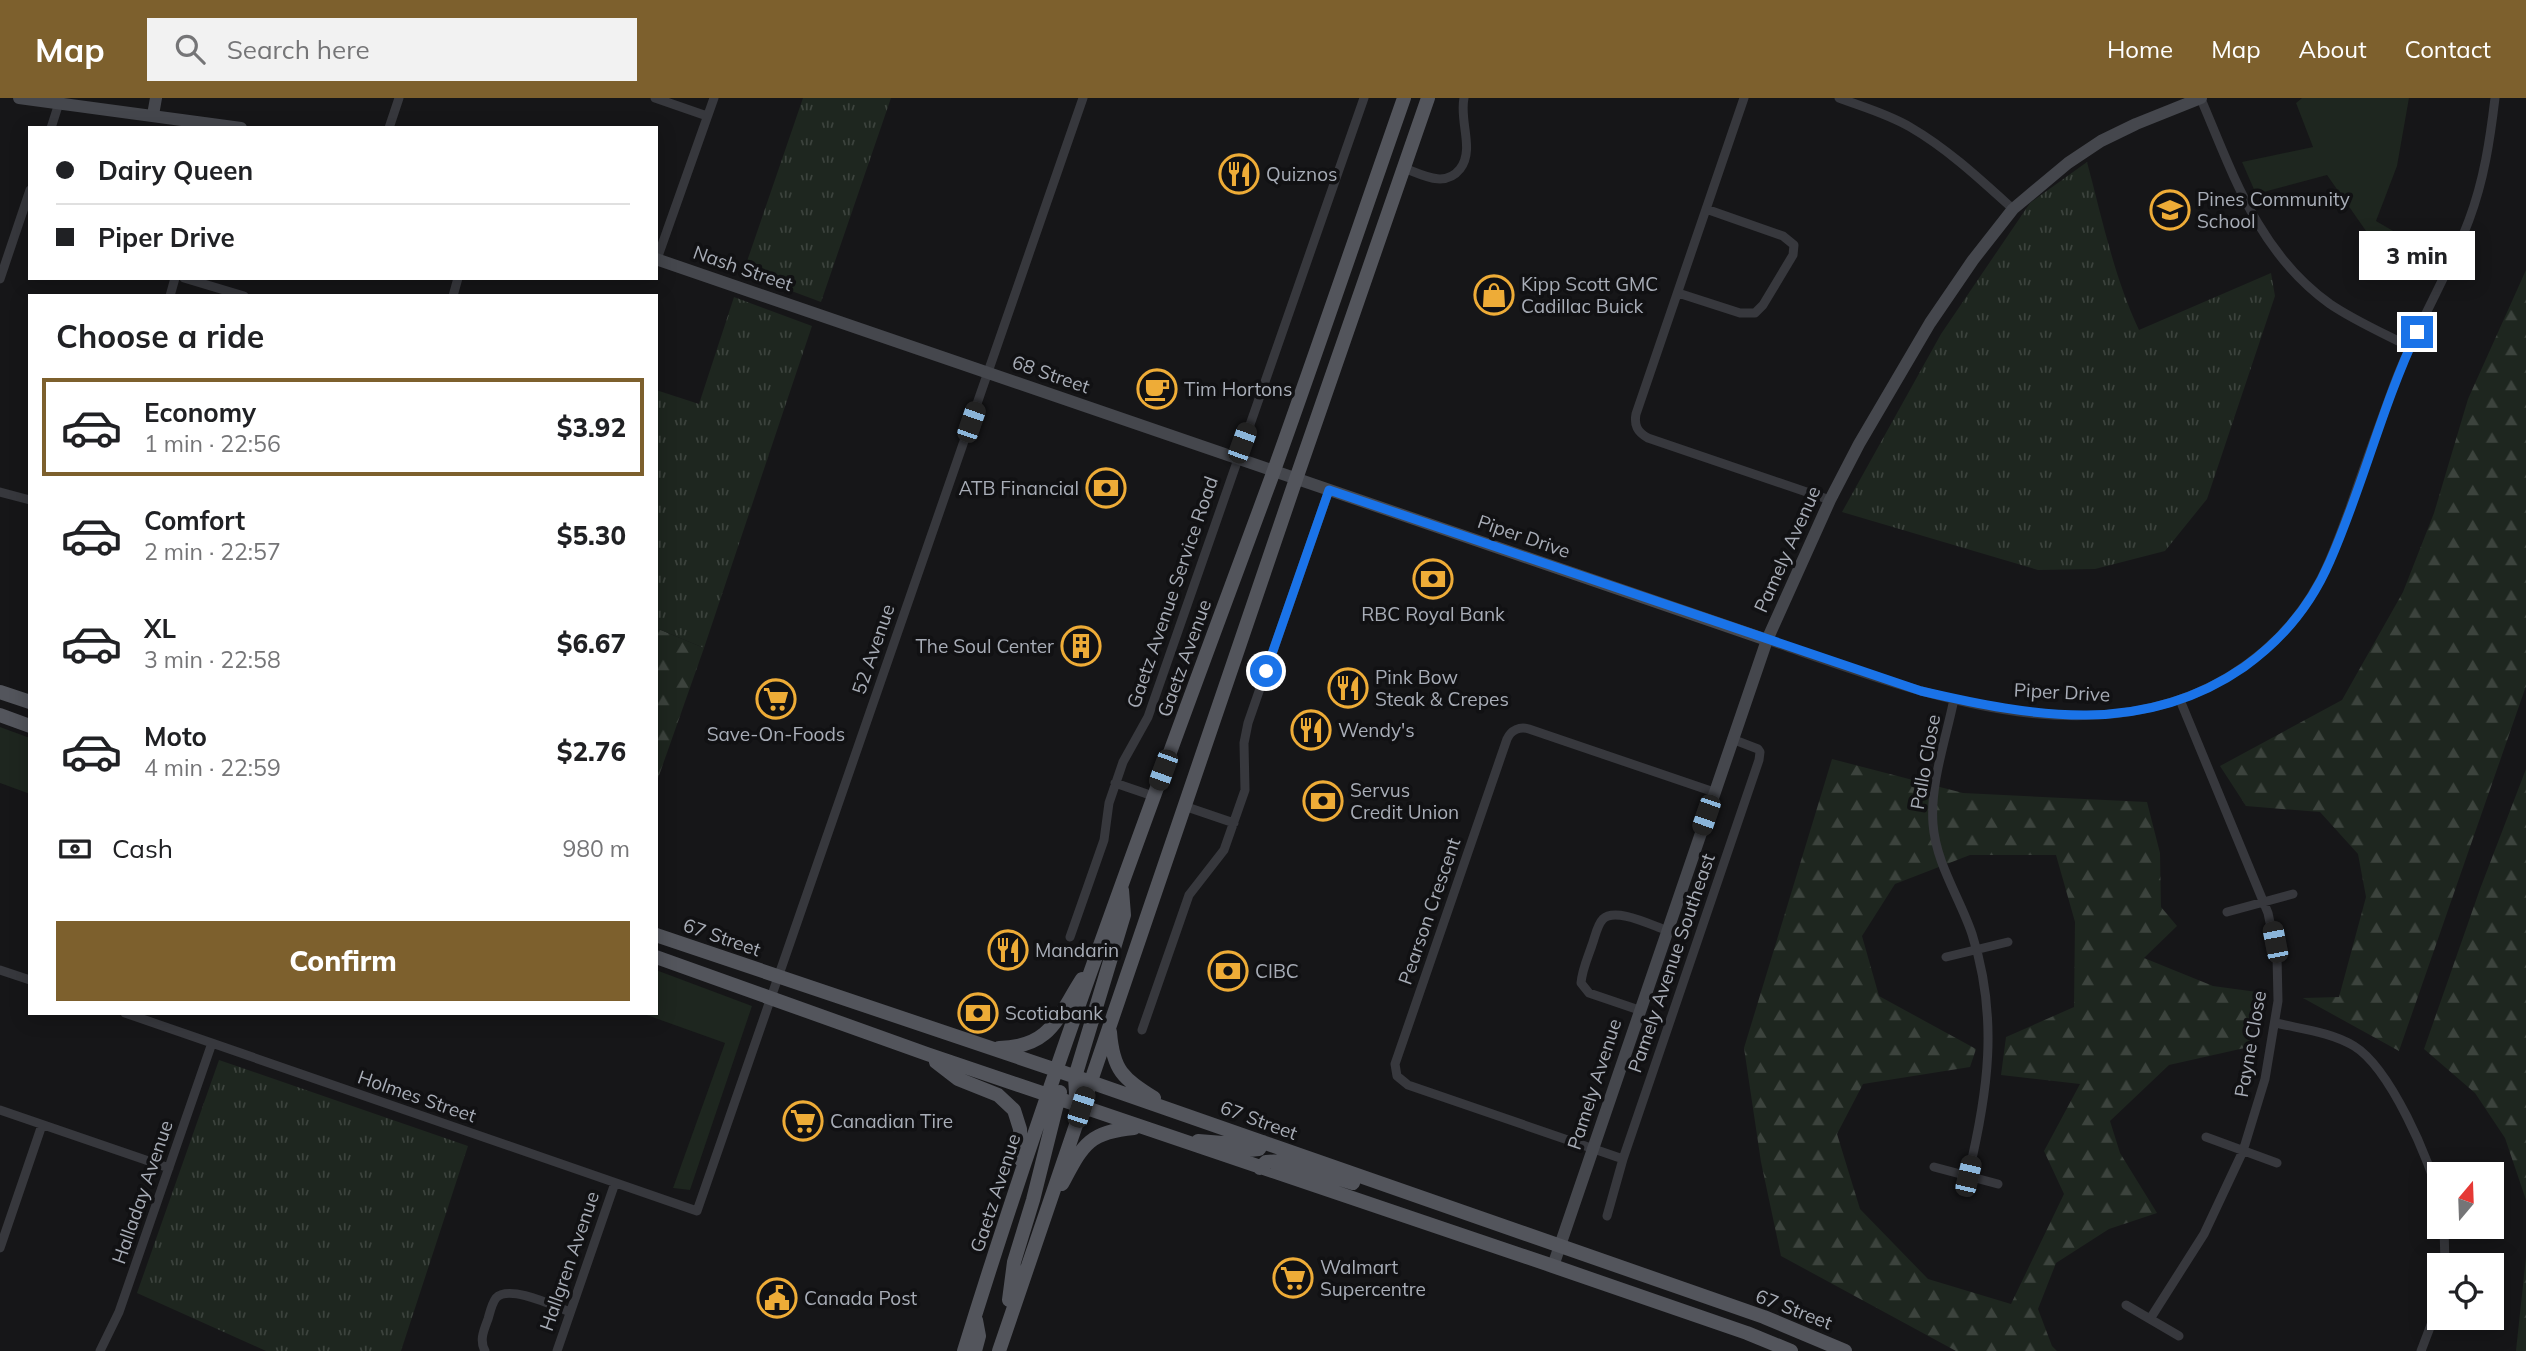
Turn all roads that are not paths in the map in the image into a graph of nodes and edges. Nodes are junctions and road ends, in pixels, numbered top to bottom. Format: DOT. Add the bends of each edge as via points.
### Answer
graph roads {
  1 [pos="19,98"];
  2 [pos="156,98"];
  3 [pos="399,98"];
  4 [pos="655,98"];
  5 [pos="713,98"];
  6 [pos="1083,98"];
  7 [pos="1364,98"];
  8 [pos="1404,98"];
  9 [pos="1428,98"];
  10 [pos="1464,98"];
  11 [pos="1744,98"];
  12 [pos="1839,98"];
  13 [pos="2495,98"];
  14 [pos="2201,99"];
  15 [pos="59,103"];
  16 [pos="153,116"];
  17 [pos="708,116"];
  18 [pos="52,126"];
  19 [pos="226,126"];
  20 [pos="390,126"];
  21 [pos="1404,168"];
  22 [pos="28,195"];
  23 [pos="1706,209"];
  24 [pos="2013,209"];
  25 [pos="4,253"];
  26 [pos="658,256"];
  27 [pos="658,259"];
  28 [pos="0,279"];
  29 [pos="191,280"];
  30 [pos="1678,293"];
  31 [pos="237,294"];
  32 [pos="817,314"];
  33 [pos="2410,347"];
  34 [pos="988,373"];
  35 [pos="1237,458"];
  36 [pos="1273,471"];
  37 [pos="1296,479"];
  38 [pos="1329,490"];
  39 [pos="0,492"];
  40 [pos="28,499"];
  41 [pos="1830,499"];
  42 [pos="1767,640"];
  43 [pos="0,692"];
  44 [pos="1954,699"];
  45 [pos="2180,700"];
  46 [pos="28,701"];
  47 [pos="0,715"];
  48 [pos="28,725"];
  49 [pos="1732,739"];
  50 [pos="1115,783"];
  51 [pos="1714,792"];
  52 [pos="1153,796"];
  53 [pos="1184,806"];
  54 [pos="1234,822"];
  55 [pos="1122,881"];
  56 [pos="2293,894"];
  57 [pos="2264,901"];
  58 [pos="2227,912"];
  59 [pos="1666,930"];
  60 [pos="658,936"];
  61 [pos="1070,937"];
  62 [pos="2008,942"];
  63 [pos="1976,950"];
  64 [pos="1946,957"];
  65 [pos="658,958"];
  66 [pos="1096,958"];
  67 [pos="0,970"];
  68 [pos="778,977"];
  69 [pos="28,979"];
  70 [pos="771,998"];
  71 [pos="1639,1010"];
  72 [pos="130,1015"];
  73 [pos="2276,1023"];
  74 [pos="1110,1026"];
  75 [pos="1142,1030"];
  76 [pos="212,1043"];
  77 [pos="991,1048"];
  78 [pos="927,1054"];
  79 [pos="1056,1070"];
  80 [pos="1075,1077"];
  81 [pos="1090,1082"];
  82 [pos="1054,1097"];
  83 [pos="1081,1107"];
  84 [pos="0,1110"];
  85 [pos="1173,1111"];
  86 [pos="42,1125"];
  87 [pos="1142,1128"];
  88 [pos="2206,1137"];
  89 [pos="1183,1141"];
  90 [pos="1263,1142"];
  91 [pos="1592,1149"];
  92 [pos="2243,1150"];
  93 [pos="1623,1159"];
  94 [pos="2277,1163"];
  95 [pos="2427,1165"];
  96 [pos="1934,1167"];
  97 [pos="169,1168"];
  98 [pos="1260,1168"];
  99 [pos="1021,1173"];
  100 [pos="1968,1176"];
  101 [pos="615,1183"];
  102 [pos="1998,1184"];
  103 [pos="1385,1185"];
  104 [pos="697,1211"];
  105 [pos="1607,1216"];
  106 [pos="1044,1219"];
  107 [pos="1559,1247"];
  108 [pos="0,1248"];
  109 [pos="1553,1266"];
  110 [pos="2126,1305"];
  111 [pos="570,1312"];
  112 [pos="975,1315"];
  113 [pos="2150,1319"];
  114 [pos="2429,1330"];
  115 [pos="1005,1332"];
  116 [pos="2179,1336"];
  117 [pos="101,1351"];
  118 [pos="485,1351"];
  119 [pos="557,1351"];
  120 [pos="964,1351"];
  121 [pos="975,1351"];
  122 [pos="999,1351"];
  123 [pos="1791,1351"];
  124 [pos="1845,1351"];
  125 [pos="2421,1351"];
  1 -- 15 [label="street"];
  2 -- 16 [label="street"];
  3 -- 20 [label="street"];
  4 -- 17 [label="street"];
  5 -- 17 [label="street"];
  6 -- 34 [label="street, 52 Avenue"];
  7 -- 35 [label="street, Gaetz Avenue Service Road"];
  8 -- 36 [label="main road, Gaetz Avenue"];
  9 -- 21 [label="main road"];
  10 -- 21 [label="street" via="1466,156 1460,170 1440,180"];
  11 -- 23 [label="street"];
  12 -- 24 [label="street" via="1916,131"];
  13 -- 33 [label="street, Piper Drive" via="2488,154 2474,205"];
  14 -- 24 [label="street, Pamely Avenue" via="2101,141"];
  14 -- 33 [label="street" via="2249,209 2280,258 2331,304"];
  15 -- 16 [label="street"];
  15 -- 18 [label="street"];
  16 -- 19 [label="street"];
  17 -- 26 [label="street"];
  21 -- 37 [label="main road"];
  22 -- 25 [label="street"];
  23 -- 30 [label="street"];
  23 -- 30 [label="street" via="1788,239 1794,245 1793,255 1755,313 1740,313"];
  24 -- 41 [label="street, Pamely Avenue" via="1973,260 1892,383"];
  25 -- 28 [label="street"];
  27 -- 32 [label="street, Nash Street"];
  29 -- 31 [label="street"];
  30 -- 41 [label="street" via="1635,416 1636,428 1648,438"];
  32 -- 34 [label="street, 68 Street"];
  33 -- 45 [label="street, Piper Drive" via="2316,588 2287,628 2255,659"];
  34 -- 35 [label="street, 68 Street"];
  34 -- 68 [label="street, 52 Avenue"];
  35 -- 36 [label="street, 68 Street"];
  35 -- 50 [label="street, Gaetz Avenue Service Road" via="1147,717"];
  36 -- 37 [label="street, Piper Drive"];
  36 -- 52 [label="main road, Gaetz Avenue"];
  37 -- 38 [label="street, Piper Drive"];
  37 -- 53 [label="main road"];
  38 -- 42 [label="street, Piper Drive"];
  38 -- 54 [label="street" via="1248,723 1245,790"];
  39 -- 40 [label="street"];
  41 -- 42 [label="street, Pamely Avenue"];
  42 -- 44 [label="street, Piper Drive"];
  42 -- 49 [label="street, Pamely Avenue"];
  43 -- 46 [label="main road"];
  44 -- 45 [label="street, Piper Drive" via="2090,716 2147,710"];
  44 -- 63 [label="street, Pallo Close" via="1934,790 1933,826 1940,858"];
  45 -- 57 [label="street, Payne Close"];
  47 -- 48 [label="main road"];
  49 -- 51 [label="street, Pamely Avenue"];
  49 -- 93 [label="street, Pamely Avenue Southeast" via="1758,749 1759,760"];
  50 -- 52 [label="street"];
  50 -- 61 [label="street, Gaetz Avenue Service Road" via="1104,841"];
  51 -- 59 [label="street, Pamely Avenue"];
  51 -- 91 [label="street, Pearson Crescent" via="1529,729 1512,731 1395,1065 1400,1080 1411,1086"];
  52 -- 55 [label="main road, Gaetz Avenue"];
  53 -- 54 [label="street"];
  53 -- 74 [label="main road"];
  54 -- 75 [label="street" via="1221,857 1189,895"];
  55 -- 66 [label="main road, Gaetz Avenue"];
  55 -- 80 [label="main road" via="1124,915"];
  56 -- 57 [label="street"];
  57 -- 58 [label="street"];
  57 -- 73 [label="street, Payne Close" via="2277,956"];
  59 -- 71 [label="street, Pamely Avenue"];
  59 -- 71 [label="street" via="1610,914 1599,925 1582,973 1581,982 1588,993"];
  60 -- 68 [label="main road, 67 Street"];
  62 -- 63 [label="street"];
  63 -- 64 [label="street"];
  63 -- 100 [label="street, Pallo Close" via="1987,1013 1988,1066"];
  65 -- 70 [label="main road, 67 Street"];
  66 -- 77 [label="main road" via="1043,1037 1023,1046"];
  66 -- 79 [label="main road, Gaetz Avenue"];
  67 -- 69 [label="street"];
  68 -- 70 [label="street, 52 Avenue"];
  68 -- 77 [label="main road, 67 Street"];
  70 -- 78 [label="main road, 67 Street"];
  70 -- 104 [label="street, 52 Avenue"];
  71 -- 91 [label="street, Pamely Avenue"];
  72 -- 76 [label="street, Holmes Street"];
  73 -- 92 [label="street, Payne Close"];
  73 -- 95 [label="street" via="2344,1040 2371,1060 2387,1082"];
  74 -- 81 [label="main road"];
  74 -- 85 [label="main road" via="1112,1055 1124,1076"];
  76 -- 97 [label="street, Halladay Avenue"];
  76 -- 101 [label="street, Holmes Street"];
  77 -- 79 [label="main road, 67 Street"];
  78 -- 82 [label="main road, 67 Street"];
  78 -- 99 [label="main road" via="958,1079 998,1095 1014,1110 1020,1129"];
  79 -- 80 [label="main road, 67 Street"];
  79 -- 82 [label="main road"];
  80 -- 81 [label="main road, 67 Street"];
  80 -- 83 [label="main road"];
  81 -- 83 [label="main road"];
  81 -- 85 [label="main road, 67 Street"];
  82 -- 83 [label="main road, 67 Street"];
  82 -- 99 [label="main road, Gaetz Avenue"];
  82 -- 115 [label="main road" via="1014,1262"];
  83 -- 87 [label="main road, 67 Street"];
  83 -- 106 [label="main road"];
  84 -- 86 [label="street"];
  85 -- 90 [label="main road, 67 Street"];
  86 -- 97 [label="street"];
  86 -- 108 [label="street"];
  87 -- 89 [label="main road, 67 Street"];
  87 -- 106 [label="main road" via="1110,1130 1093,1139 1076,1158"];
  88 -- 92 [label="street"];
  89 -- 90 [label="main road" via="1252,1150"];
  89 -- 98 [label="main road, 67 Street"];
  90 -- 103 [label="main road, 67 Street"];
  91 -- 93 [label="street, Pearson Crescent"];
  91 -- 107 [label="street, Pamely Avenue"];
  92 -- 94 [label="street"];
  92 -- 113 [label="street, Payne Close" via="2204,1234"];
  93 -- 105 [label="street, Pamely Avenue Southeast"];
  96 -- 100 [label="street"];
  97 -- 117 [label="street, Halladay Avenue"];
  98 -- 103 [label="main road" via="1281,1161 1350,1183"];
  98 -- 109 [label="main road, 67 Street"];
  99 -- 112 [label="main road, Gaetz Avenue"];
  100 -- 102 [label="street"];
  101 -- 104 [label="street, Holmes Street"];
  101 -- 111 [label="street, Hallgren Avenue"];
  103 -- 107 [label="main road, 67 Street"];
  106 -- 115 [label="main road"];
  107 -- 109 [label="street, Pamely Avenue"];
  107 -- 124 [label="main road, 67 Street" via="1764,1317"];
  109 -- 123 [label="main road, 67 Street"];
  110 -- 113 [label="street"];
  111 -- 118 [label="street" via="516,1293 502,1294 494,1301 483,1334"];
  111 -- 119 [label="street, Hallgren Avenue"];
  112 -- 120 [label="main road, Gaetz Avenue"];
  112 -- 121 [label="main road" via="979,1336"];
  113 -- 116 [label="street"];
  114 -- 125 [label="street"];
  115 -- 122 [label="main road"];
}
